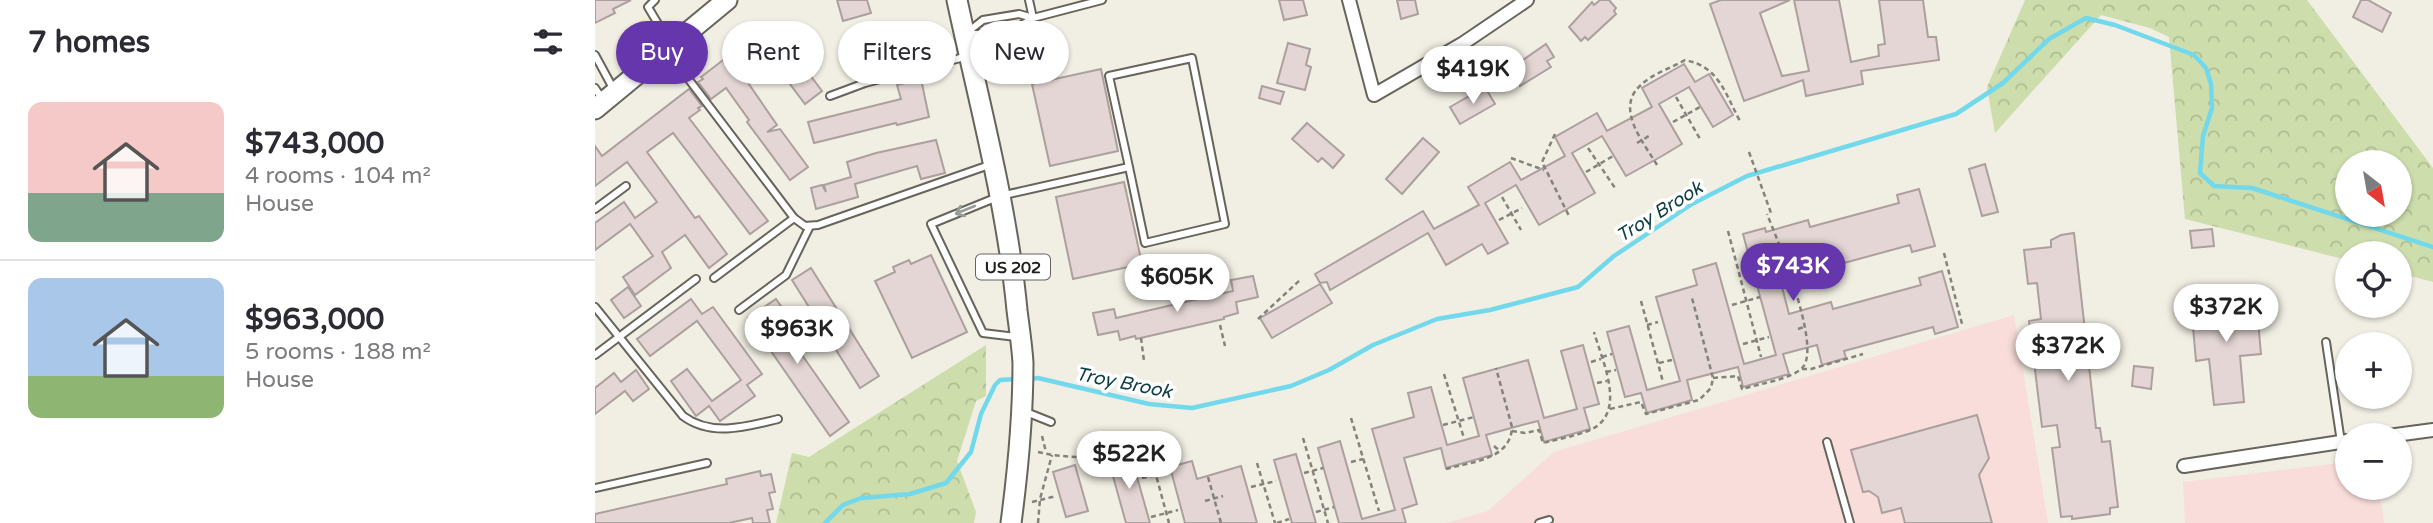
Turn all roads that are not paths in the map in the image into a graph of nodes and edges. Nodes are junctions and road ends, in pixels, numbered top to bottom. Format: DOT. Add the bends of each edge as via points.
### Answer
graph roads {
  1 [pos="655,0"];
  2 [pos="727,0"];
  3 [pos="957,0"];
  4 [pos="1029,0"];
  5 [pos="1102,0"];
  6 [pos="1349,0"];
  7 [pos="1527,0"];
  8 [pos="648,4"];
  9 [pos="1033,18"];
  10 [pos="656,21"];
  11 [pos="702,21"];
  12 [pos="965,34"];
  13 [pos="595,55"];
  14 [pos="970,55"];
  15 [pos="621,84"];
  16 [pos="695,84"];
  17 [pos="976,84"];
  18 [pos="830,96"];
  19 [pos="602,98"];
  20 [pos="993,163"];
  21 [pos="1129,167"];
  22 [pos="626,186"];
  23 [pos="1000,197"];
  24 [pos="595,209"];
  25 [pos="794,218"];
  26 [pos="810,226"];
  27 [pos="714,278"];
  28 [pos="696,279"];
  29 [pos="595,307"];
  30 [pos="739,310"];
  31 [pos="619,336"];
  32 [pos="1020,337"];
  33 [pos="2326,342"];
  34 [pos="595,355"];
  35 [pos="1021,405"];
  36 [pos="778,419"];
  37 [pos="1051,422"];
  38 [pos="2341,423"];
  39 [pos="2433,430"];
  40 [pos="2412,433"];
  41 [pos="1827,442"];
  42 [pos="2335,443"];
  43 [pos="707,463"];
  44 [pos="2184,466"];
  45 [pos="595,488"];
  46 [pos="1549,522"];
  47 [pos="1011,523"];
  48 [pos="1539,523"];
  49 [pos="1850,523"];
  1 -- 8 [label="lane"];
  2 -- 11 [label="main road"];
  3 -- 12 [label="main road, US 202"];
  4 -- 9 [label="lane"];
  5 -- 9 [label="lane"];
  6 -- 7 [label="street" via="1374,94"];
  8 -- 10 [label="lane"];
  9 -- 12 [label="lane" via="986,34"];
  9 -- 12 [label="lane" via="1019,14 983,20"];
  12 -- 14 [label="main road, US 202"];
  13 -- 19 [label="lane"];
  14 -- 18 [label="lane"];
  15 -- 19 [label="main road"];
  16 -- 25 [label="lane"];
  17 -- 20 [label="main road, US 202"];
  20 -- 23 [label="main road, US 202"];
  20 -- 26 [label="lane"];
  21 -- 21 [label="lane" via="1145,243 1226,224 1192,58 1109,76"];
  21 -- 23 [label="lane"];
  22 -- 24 [label="lane"];
  23 -- 32 [label="main road, US 202"];
  23 -- 32 [label="lane, one-way" via="931,224 983,333"];
  25 -- 26 [label="lane"];
  25 -- 27 [label="lane"];
  26 -- 30 [label="lane" via="786,275"];
  28 -- 31 [label="lane"];
  29 -- 31 [label="lane"];
  31 -- 34 [label="lane"];
  31 -- 36 [label="lane" via="695,425 715,429"];
  32 -- 35 [label="main road, US 202"];
  33 -- 38 [label="lane"];
  35 -- 37 [label="lane"];
  35 -- 47 [label="main road, US 202"];
  39 -- 40 [label="street"];
  41 -- 49 [label="lane"];
  42 -- 44 [label="street"];
  43 -- 45 [label="lane"];
  46 -- 48 [label="lane"];
}
